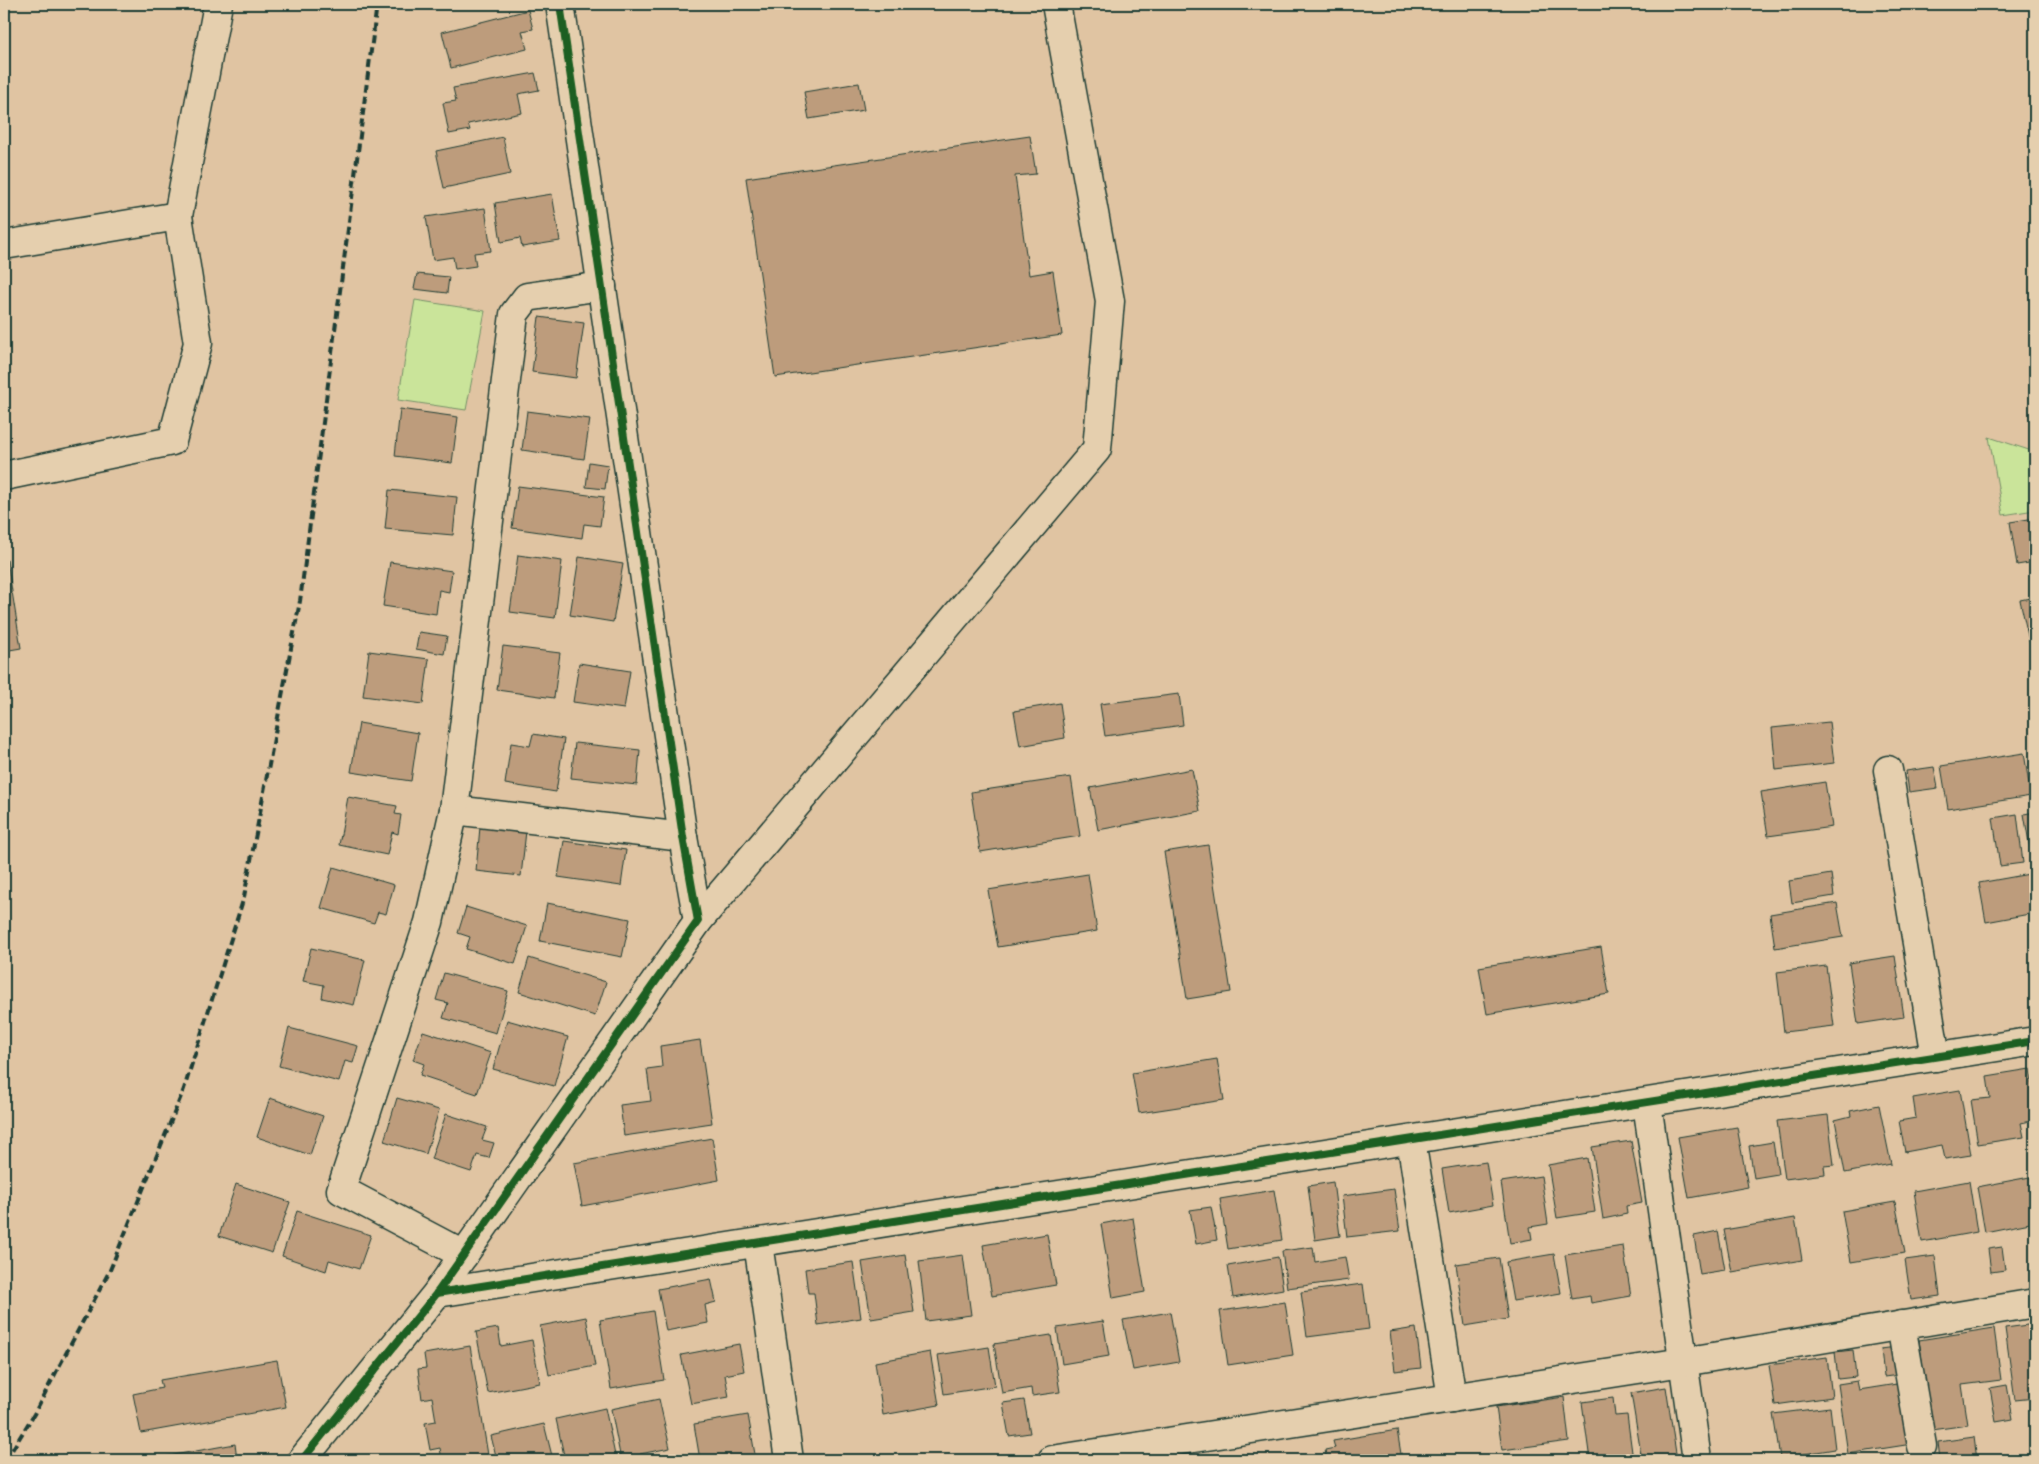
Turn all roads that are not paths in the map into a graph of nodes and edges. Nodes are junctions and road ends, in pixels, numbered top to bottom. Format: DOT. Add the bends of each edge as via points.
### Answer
graph roads {
  1 [pos="218,4"];
  2 [pos="560,4"];
  3 [pos="1056,4"];
  4 [pos="178,216"];
  5 [pos="4,245"];
  6 [pos="602,286"];
  7 [pos="4,476"];
  8 [pos="1888,770"];
  9 [pos="454,810"];
  10 [pos="683,837"];
  11 [pos="698,921"];
  12 [pos="2035,1041"];
  13 [pos="1936,1057"];
  14 [pos="1647,1103"];
  15 [pos="1411,1140"];
  16 [pos="758,1243"];
  17 [pos="464,1255"];
  18 [pos="437,1293"];
  19 [pos="2035,1302"];
  20 [pos="1901,1325"];
  21 [pos="1683,1362"];
  22 [pos="1452,1398"];
  23 [pos="1922,1446"];
  24 [pos="302,1460"];
  25 [pos="789,1460"];
  26 [pos="1052,1460"];
  27 [pos="1698,1460"];
  1 -- 4 [label="street"];
  2 -- 6 [label="street"];
  3 -- 11 [label="street" via="1110,301 1098,449"];
  4 -- 5 [label="street"];
  4 -- 7 [label="street" via="198,343 172,441"];
  6 -- 9 [label="street" via="527,297 514,314"];
  6 -- 10 [label="street"];
  8 -- 13 [label="street"];
  9 -- 10 [label="street"];
  9 -- 17 [label="street" via="429,922 341,1190"];
  10 -- 11 [label="street"];
  11 -- 17 [label="street"];
  12 -- 13 [label="street"];
  13 -- 14 [label="street"];
  14 -- 15 [label="street"];
  14 -- 21 [label="street"];
  15 -- 16 [label="street"];
  15 -- 22 [label="street"];
  16 -- 18 [label="street"];
  16 -- 25 [label="street"];
  17 -- 18 [label="street"];
  18 -- 24 [label="street"];
  19 -- 20 [label="street"];
  20 -- 21 [label="street"];
  20 -- 23 [label="street"];
  21 -- 22 [label="street"];
  21 -- 27 [label="street"];
  22 -- 26 [label="street"];
}
